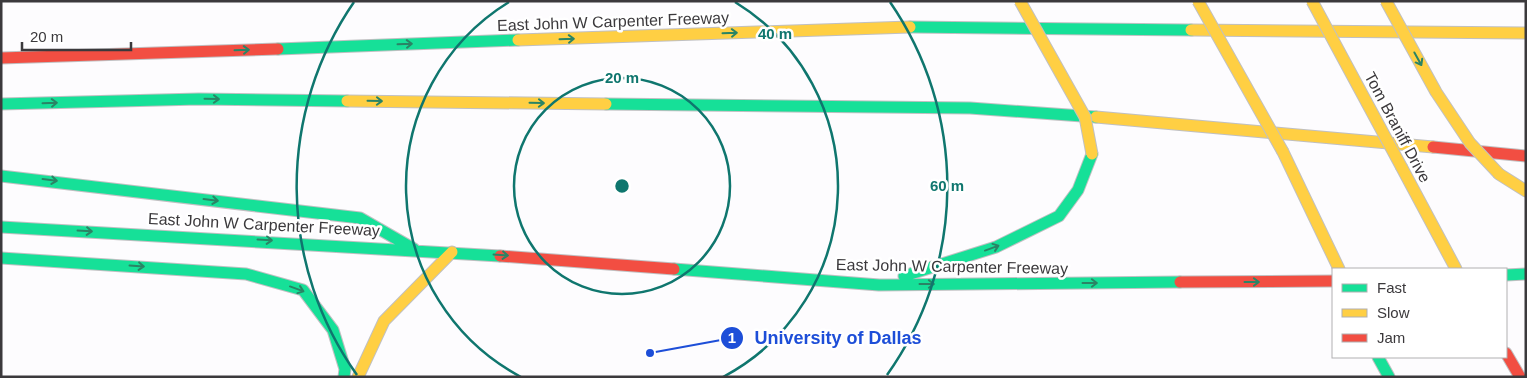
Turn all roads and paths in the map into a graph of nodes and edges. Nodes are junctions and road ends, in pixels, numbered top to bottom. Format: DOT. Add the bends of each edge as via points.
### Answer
graph roads {
  1 [pos="1020,1"];
  2 [pos="1198,1"];
  3 [pos="1312,1"];
  4 [pos="1386,1"];
  5 [pos="1526,33"];
  6 [pos="1,58"];
  7 [pos="1,104"];
  8 [pos="1526,156"];
  9 [pos="1,176"];
  10 [pos="1526,191"];
  11 [pos="1,227"];
  12 [pos="414,249"];
  13 [pos="452,252"];
  14 [pos="1,258"];
  15 [pos="1339,268"];
  16 [pos="1455,268"];
  17 [pos="1526,274"];
  18 [pos="1507,275"];
  19 [pos="1332,281"];
  20 [pos="879,285"];
  21 [pos="1507,355"];
  22 [pos="1379,358"];
  23 [pos="344,377"];
  24 [pos="358,377"];
  25 [pos="1389,377"];
  26 [pos="1520,377"];
  20 -- 1 [label="main road, one-way, bridge" via="996,247 1059,216 1078,190 1092,154 1085,116"];
  2 -- 15 [label="main road, bridge" via="1283,152"];
  3 -- 16 [label="main road, Tom Braniff Drive, bridge"];
  4 -- 10 [label="main road, one-way, bridge" via="1436,92 1470,143 1499,174"];
  6 -- 5 [label="main road, East John W Carpenter Freeway, one-way" via="912,27"];
  7 -- 8 [label="main road, one-way" via="199,99 970,108 1150,121"];
  9 -- 12 [label="main road, one-way" via="360,218"];
  11 -- 12 [label="main road, East John W Carpenter Freeway, one-way"];
  12 -- 13 [label="main road, East John W Carpenter Freeway"];
  13 -- 20 [label="main road, East John W Carpenter Freeway, one-way"];
  13 -- 24 [label="main road" via="384,321"];
  14 -- 23 [label="main road, one-way" via="246,274 303,290 332,330 345,369"];
  17 -- 18 [label="main road"];
  20 -- 19 [label="main road, East John W Carpenter Freeway, one-way"];
  21 -- 26 [label="main road"];
  22 -- 25 [label="main road"];
}
